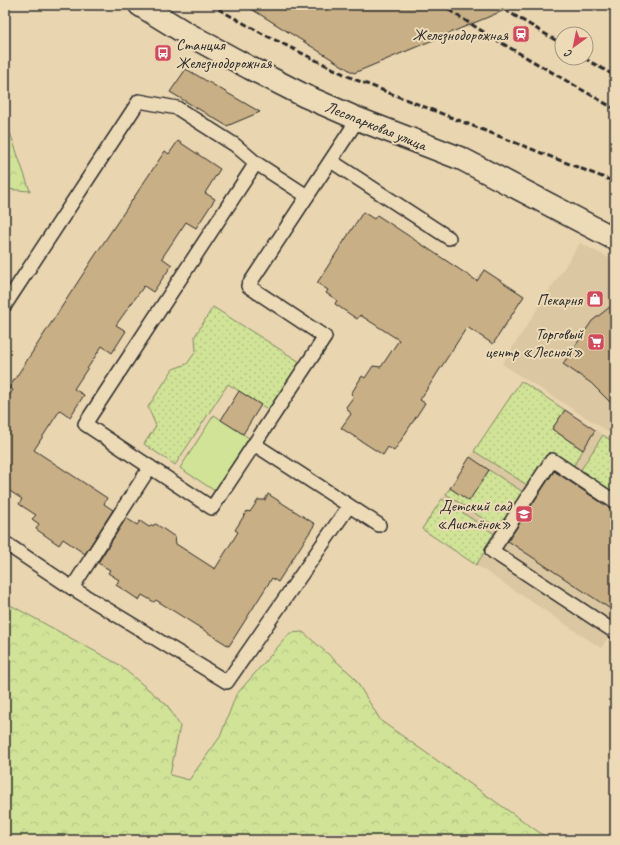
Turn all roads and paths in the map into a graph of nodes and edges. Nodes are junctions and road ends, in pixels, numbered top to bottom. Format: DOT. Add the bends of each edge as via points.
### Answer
graph roads {
  1 [pos="140,5"];
  2 [pos="358,119"];
  3 [pos="330,161"];
  4 [pos="256,162"];
  5 [pos="308,196"];
  6 [pos="449,238"];
  7 [pos="615,239"];
  8 [pos="5,305"];
  9 [pos="254,444"];
  10 [pos="150,467"];
  11 [pos="615,502"];
  12 [pos="349,506"];
  13 [pos="379,525"];
  14 [pos="5,543"];
  15 [pos="72,588"];
  16 [pos="615,632"];
  1 -- 2 [label="street, Лесопарковая улица" via="250,68"];
  2 -- 3 [label="lane"];
  2 -- 7 [label="street, Лесопарковая улица" via="462,159"];
  3 -- 5 [label="lane"];
  3 -- 6 [label="lane"];
  4 -- 5 [label="lane"];
  4 -- 8 [label="lane" via="235,145 177,108 138,101"];
  4 -- 10 [label="lane" via="85,424"];
  5 -- 9 [label="lane" via="248,286 325,337"];
  9 -- 10 [label="lane" via="212,508"];
  9 -- 12 [label="lane"];
  10 -- 15 [label="lane"];
  11 -- 16 [label="lane" via="552,460 492,551"];
  12 -- 13 [label="lane"];
  12 -- 15 [label="lane" via="227,682"];
  14 -- 15 [label="lane"];
}
